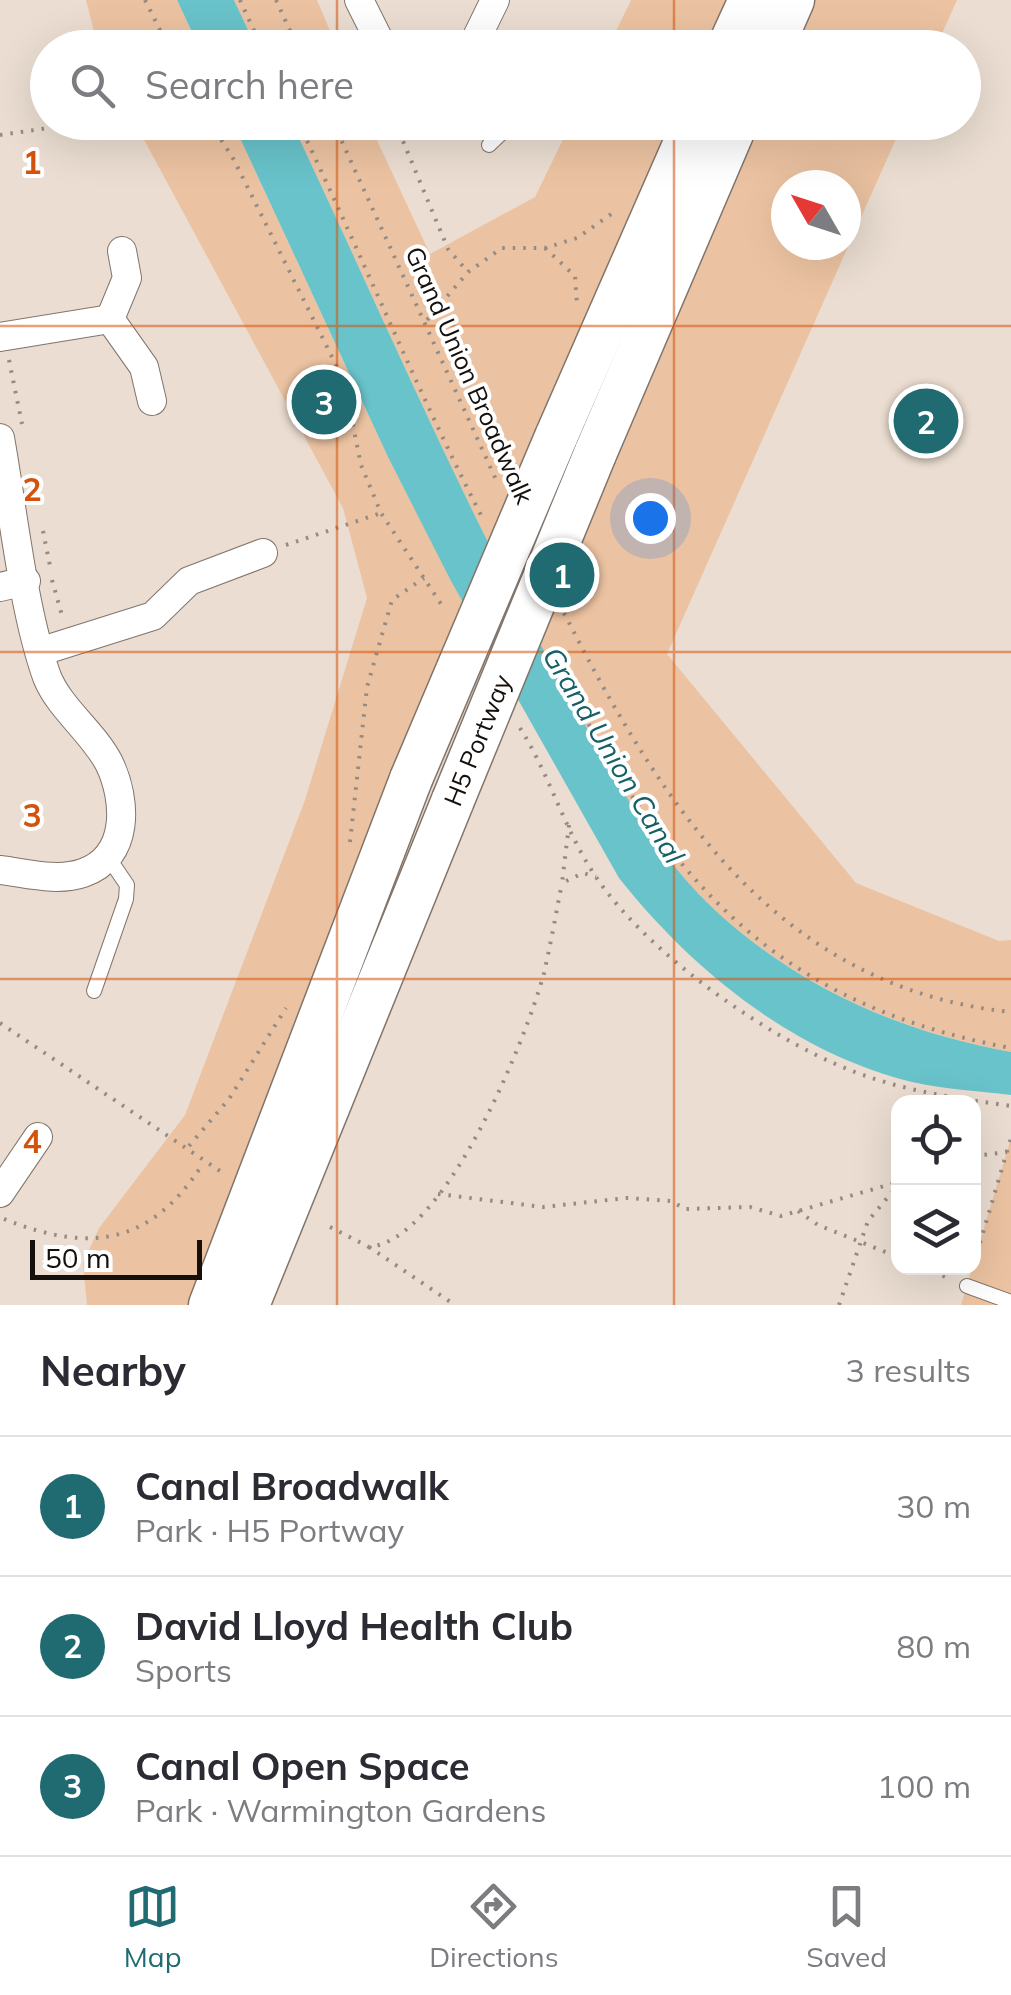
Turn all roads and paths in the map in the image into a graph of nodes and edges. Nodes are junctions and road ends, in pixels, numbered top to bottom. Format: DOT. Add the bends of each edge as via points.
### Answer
graph roads {
  1 [pos="144,0"];
  2 [pos="240,0"];
  3 [pos="276,0"];
  4 [pos="359,0"];
  5 [pos="495,0"];
  6 [pos="750,0"];
  7 [pos="794,0"];
  8 [pos="160,30"];
  9 [pos="254,30"];
  10 [pos="290,30"];
  11 [pos="374,30"];
  12 [pos="481,30"];
  13 [pos="736,30"];
  14 [pos="780,30"];
  15 [pos="30,131"];
  16 [pos="0,135"];
  17 [pos="221,140"];
  18 [pos="306,140"];
  19 [pos="342,140"];
  20 [pos="403,140"];
  21 [pos="494,140"];
  22 [pos="686,140"];
  23 [pos="729,140"];
  24 [pos="488,145"];
  25 [pos="626,205"];
  26 [pos="544,248"];
  27 [pos="122,251"];
  28 [pos="468,272"];
  29 [pos="110,318"];
  30 [pos="427,320"];
  31 [pos="578,320"];
  32 [pos="0,337"];
  33 [pos="152,401"];
  34 [pos="0,438"];
  35 [pos="505,498"];
  36 [pos="381,513"];
  37 [pos="484,522"];
  38 [pos="262,554"];
  39 [pos="424,578"];
  40 [pos="13,584"];
  41 [pos="557,600"];
  42 [pos="445,610"];
  43 [pos="548,646"];
  44 [pos="42,652"];
  45 [pos="518,724"];
  46 [pos="570,824"];
  47 [pos="108,857"];
  48 [pos="349,859"];
  49 [pos="0,870"];
  50 [pos="596,878"];
  51 [pos="562,882"];
  52 [pos="94,991"];
  53 [pos="293,997"];
  54 [pos="1011,1012"];
  55 [pos="0,1023"];
  56 [pos="1011,1048"];
  57 [pos="930,1095"];
  58 [pos="981,1103"];
  59 [pos="1011,1106"];
  60 [pos="38,1136"];
  61 [pos="1011,1138"];
  62 [pos="189,1146"];
  63 [pos="1007,1152"];
  64 [pos="981,1155"];
  65 [pos="204,1163"];
  66 [pos="233,1179"];
  67 [pos="894,1185"];
  68 [pos="897,1185"];
  69 [pos="0,1193"];
  70 [pos="438,1194"];
  71 [pos="798,1211"];
  72 [pos="0,1217"];
  73 [pos="330,1228"];
  74 [pos="981,1239"];
  75 [pos="861,1242"];
  76 [pos="369,1247"];
  77 [pos="891,1254"];
  78 [pos="940,1275"];
  79 [pos="967,1286"];
  80 [pos="1011,1302"];
  81 [pos="210,1305"];
  82 [pos="248,1305"];
  83 [pos="456,1305"];
  84 [pos="839,1305"];
  1 -- 8 [label="path"];
  2 -- 9 [label="path"];
  3 -- 10 [label="path"];
  4 -- 11 [label="street"];
  5 -- 12 [label="street"];
  6 -- 13 [label="main road"];
  7 -- 14 [label="main road"];
  15 -- 16 [label="path"];
  17 -- 36 [label="path" via="344,382 361,465"];
  18 -- 37 [label="path"];
  19 -- 30 [label="path, Grand Union Broadwalk"];
  20 -- 28 [label="path" via="448,249"];
  21 -- 24 [label="lane"];
  22 -- 81 [label="main road, H5 Portway, bridge" via="411,779"];
  23 -- 82 [label="main road, H5 Portway, bridge"];
  25 -- 26 [label="path" via="576,238"];
  26 -- 28 [label="path" via="502,248"];
  26 -- 31 [label="path" via="575,276"];
  27 -- 29 [label="street" via="127,278"];
  28 -- 30 [label="path"];
  29 -- 32 [label="street"];
  29 -- 33 [label="street" via="144,367"];
  30 -- 35 [label="path, Grand Union Broadwalk"];
  34 -- 40 [label="street"];
  36 -- 38 [label="path"];
  36 -- 39 [label="path"];
  38 -- 44 [label="street" via="188,582 153,616"];
  39 -- 42 [label="path"];
  39 -- 48 [label="path" via="392,600 367,687"];
  40 -- 44 [label="street"];
  41 -- 54 [label="path" via="618,720 672,800 771,910 822,948 897,989"];
  43 -- 56 [label="path" via="642,814 715,905 838,992 909,1022"];
  44 -- 47 [label="street" via="48,677 109,763 122,796 121,833"];
  45 -- 46 [label="path"];
  46 -- 50 [label="path"];
  46 -- 51 [label="path"];
  47 -- 49 [label="street" via="84,872 58,877"];
  47 -- 52 [label="lane" via="127,885 126,900"];
  50 -- 51 [label="path" via="582,873"];
  50 -- 57 [label="path" via="736,1010 866,1076"];
  51 -- 70 [label="path" via="544,974 521,1040 485,1120"];
  53 -- 62 [label="path" via="229,1099"];
  55 -- 62 [label="path"];
  58 -- 59 [label="path"];
  60 -- 69 [label="street"];
  61 -- 63 [label="path"];
  62 -- 65 [label="path"];
  63 -- 64 [label="path"];
  63 -- 74 [label="path"];
  65 -- 66 [label="path"];
  65 -- 72 [label="path" via="179,1201 126,1233 61,1237"];
  67 -- 71 [label="path"];
  68 -- 75 [label="path" via="868,1221"];
  70 -- 71 [label="path" via="543,1207 627,1198 671,1201 685,1209 750,1207 781,1216"];
  70 -- 76 [label="path" via="406,1234"];
  71 -- 75 [label="path"];
  73 -- 76 [label="path"];
  75 -- 77 [label="path"];
  75 -- 84 [label="path"];
  76 -- 83 [label="path"];
  78 -- 79 [label="path"];
  79 -- 80 [label="lane"];
}
